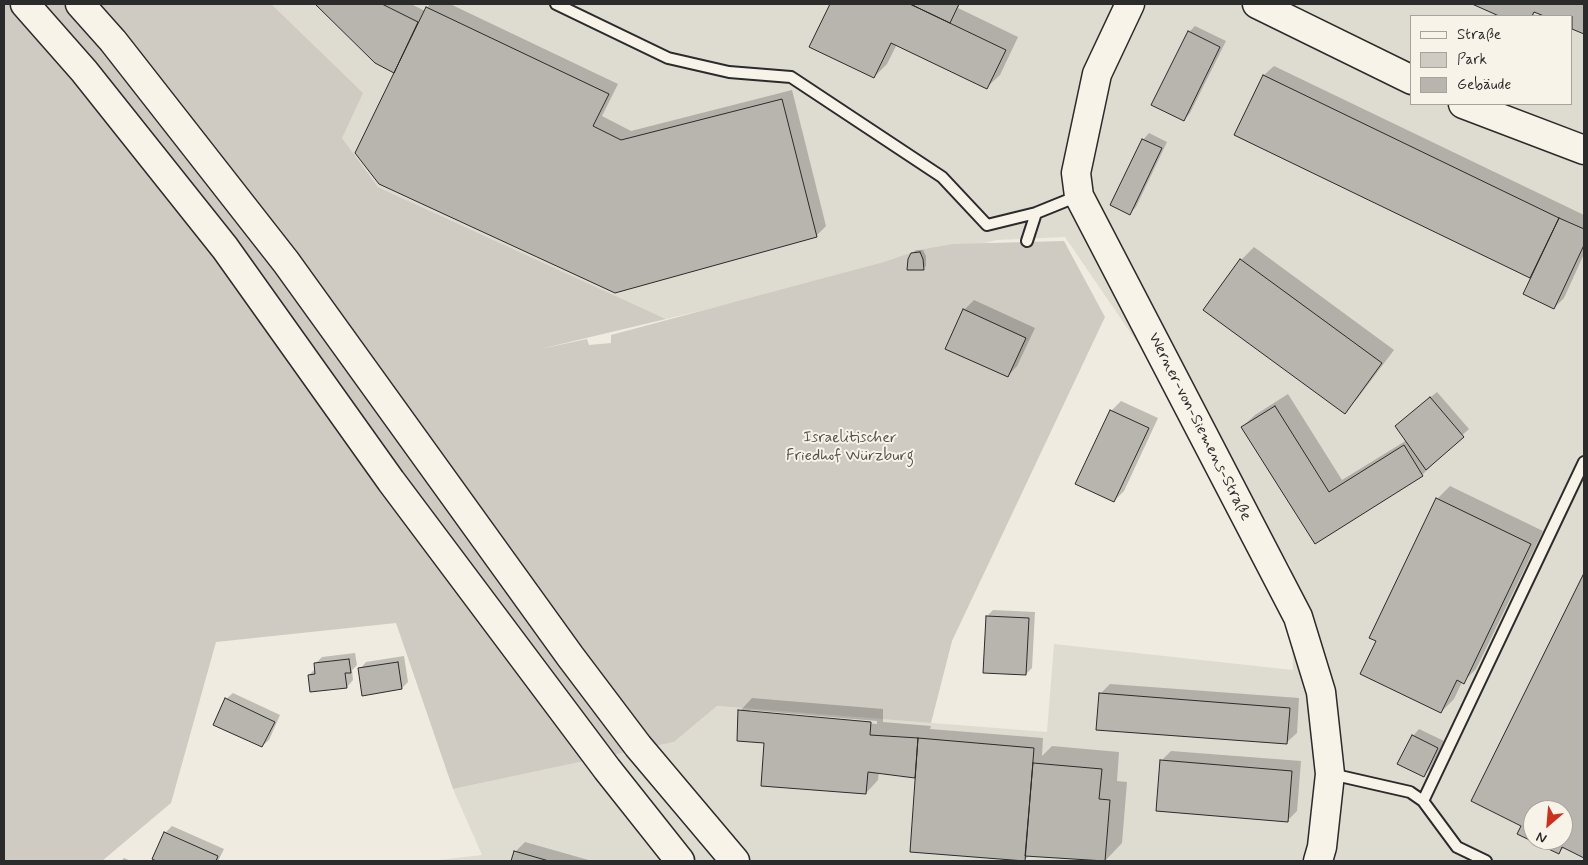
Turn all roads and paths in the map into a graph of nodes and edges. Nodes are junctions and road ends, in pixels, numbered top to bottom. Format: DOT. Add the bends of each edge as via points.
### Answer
graph roads {
  1 [pos="25,4"];
  2 [pos="80,4"];
  3 [pos="556,4"];
  4 [pos="1130,4"];
  5 [pos="1257,4"];
  6 [pos="1410,79"];
  7 [pos="1465,105"];
  8 [pos="1584,150"];
  9 [pos="1079,196"];
  10 [pos="1036,213"];
  11 [pos="1027,242"];
  12 [pos="1584,462"];
  13 [pos="1330,774"];
  14 [pos="1422,801"];
  15 [pos="680,861"];
  16 [pos="735,861"];
  17 [pos="1318,861"];
  18 [pos="1486,861"];
  1 -- 15 [label="main road" via="84,71 225,248 539,680"];
  2 -- 16 [label="main road" via="113,41 286,262 638,746"];
  3 -- 10 [label="lane" via="668,58 729,72 791,77 942,177 987,225"];
  4 -- 9 [label="main road, Werner-von-Siemens-Straße" via="1097,74 1076,173"];
  5 -- 6 [label="main road"];
  7 -- 8 [label="main road"];
  9 -- 10 [label="lane"];
  9 -- 13 [label="main road, Werner-von-Siemens-Straße" via="1298,617 1320,692"];
  10 -- 11 [label="lane"];
  12 -- 14 [label="lane"];
  13 -- 14 [label="lane" via="1410,792"];
  13 -- 17 [label="main road, Werner-von-Siemens-Straße"];
  14 -- 18 [label="lane" via="1457,847"];
}
